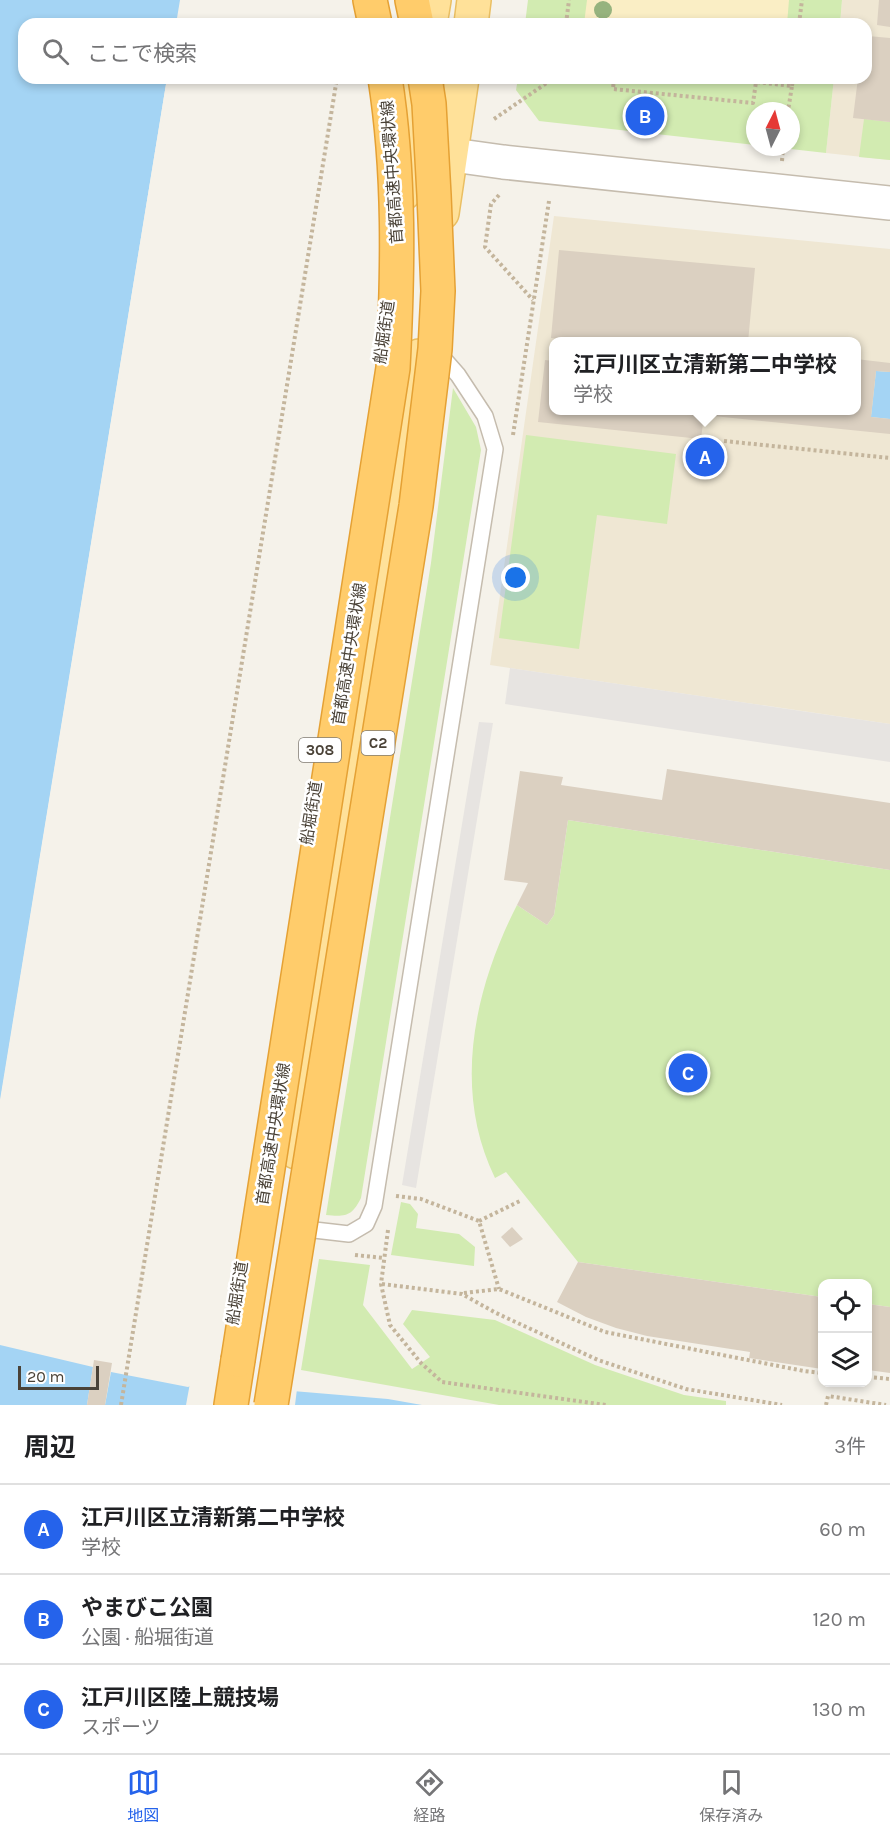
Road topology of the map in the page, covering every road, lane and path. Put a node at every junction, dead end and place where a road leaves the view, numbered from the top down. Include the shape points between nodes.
1 (370, 0) edge
2 (412, 0) edge
3 (434, 0) edge
4 (474, 0) edge
5 (569, 0) edge
6 (802, 0) edge
7 (374, 18) edge
8 (416, 18) edge
9 (431, 18) edge
10 (472, 18) edge
11 (567, 18) edge
12 (800, 18) edge
13 (336, 84) edge
14 (385, 84) edge
15 (422, 84) edge
16 (424, 84) edge
17 (461, 84) edge
18 (545, 84) edge
19 (613, 84) edge
20 (755, 84) edge
21 (780, 84) edge
22 (792, 86) joint
23 (789, 102) edge
24 (494, 119) dead end
25 (410, 149) junction
26 (451, 155) junction
27 (782, 156) edge
28 (782, 162) dead end
29 (499, 195) dead end
30 (890, 203) edge
31 (533, 301) dead end
32 (423, 335) junction
33 (724, 441) dead end
34 (890, 458) edge
35 (394, 1196) dead end
36 (522, 1200) dead end
37 (479, 1221) junction
38 (286, 1226) junction
39 (384, 1258) dead end
40 (381, 1284) junction
41 (499, 1289) junction
42 (462, 1294) junction
43 (818, 1373) edge
44 (872, 1377) edge
45 (890, 1379) edge
46 (121, 1405) edge
47 (221, 1405) edge
48 (231, 1405) edge
49 (264, 1405) edge
50 (271, 1405) edge
51 (606, 1405) edge
52 (782, 1405) edge
53 (826, 1405) edge
54 (886, 1405) edge

1 - 7 highway
2 - 8 highway
3 - 9 main road
4 - 10 main road
5 - 11 path
6 - 12 path
13 - 46 path
14 - 48 highway, 首都高速中央環状線 / C2, bridge via 397,192 393,368
15 - 25 main road, 船堀街道 / 308
16 - 50 highway, C2, bridge via 433,172 438,291 432,372 416,506
17 - 26 main road, 308
18 - 24 path
19 - 20 path via 613,89 753,103
21 - 22 path
22 - 23 path
25 - 26 street
25 - 47 main road, 船堀街道 / 308
26 - 30 street
26 - 32 main road, 308
27 - 28 path
29 - 31 path via 491,204 485,247
32 - 38 main road, 308 via 313,1029
32 - 38 lane via 458,375 485,416 495,449 374,1206 366,1224 350,1233
33 - 34 path
35 - 37 path via 421,1199
36 - 37 path
37 - 41 path
38 - 49 main road, 308
39 - 40 path
40 - 42 path
40 - 51 path via 390,1326 442,1382
41 - 42 path
41 - 43 path via 605,1332
42 - 52 path via 598,1360 686,1389
44 - 45 path
53 - 54 path via 828,1396

